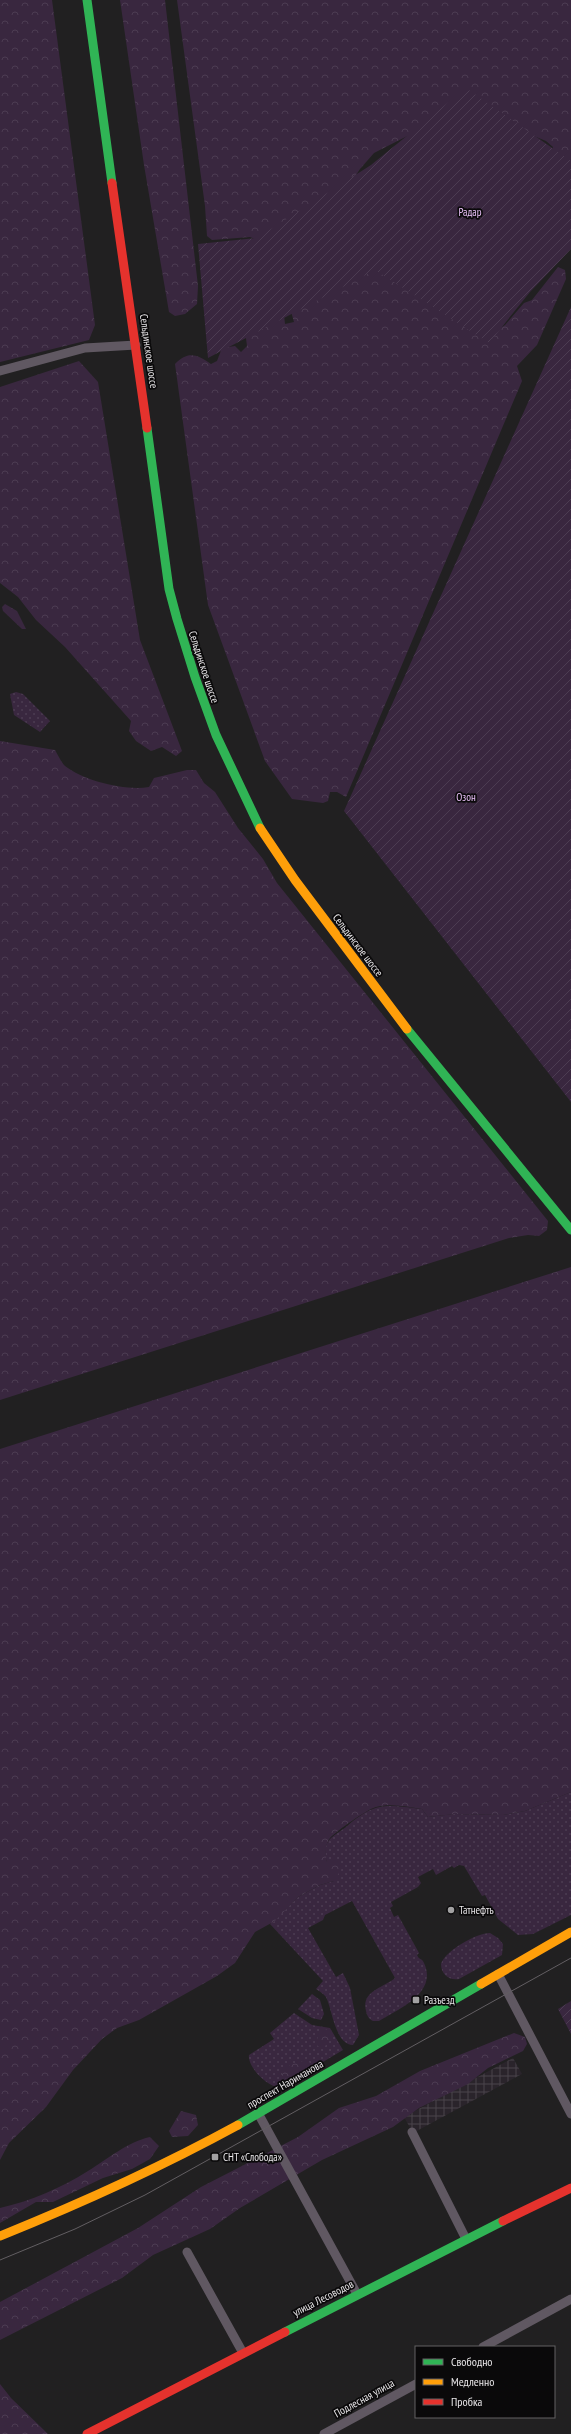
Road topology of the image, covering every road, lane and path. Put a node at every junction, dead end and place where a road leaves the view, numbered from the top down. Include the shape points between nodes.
1 (87, 0) edge
2 (136, 345) junction
3 (0, 371) edge
4 (571, 1230) edge
5 (571, 1932) edge
6 (498, 1974) junction
7 (258, 2113) junction
8 (571, 2114) edge
9 (412, 2132) dead end
10 (571, 2188) edge
11 (0, 2236) edge
12 (466, 2238) junction
13 (187, 2252) dead end
14 (357, 2294) junction
15 (571, 2299) edge
16 (485, 2346) edge
17 (243, 2353) junction
18 (415, 2385) edge
19 (88, 2434) edge
20 (324, 2434) edge

1 - 2 main road, Сельдинское шоссе
2 - 3 street via 85,348
2 - 4 main road, Сельдинское шоссе via 169,589 186,654 206,712 231,770 256,820 300,888 364,974
5 - 6 main road, проспект Нариманова
6 - 7 main road, проспект Нариманова
6 - 8 street
7 - 11 main road, проспект Нариманова via 124,2183
7 - 14 street
9 - 12 street
10 - 12 main road, улица Лесоводов
12 - 14 main road, улица Лесоводов
13 - 17 street
14 - 17 main road, улица Лесоводов
15 - 16 street
17 - 19 main road, улица Лесоводов
18 - 20 street, Подлесная улица

